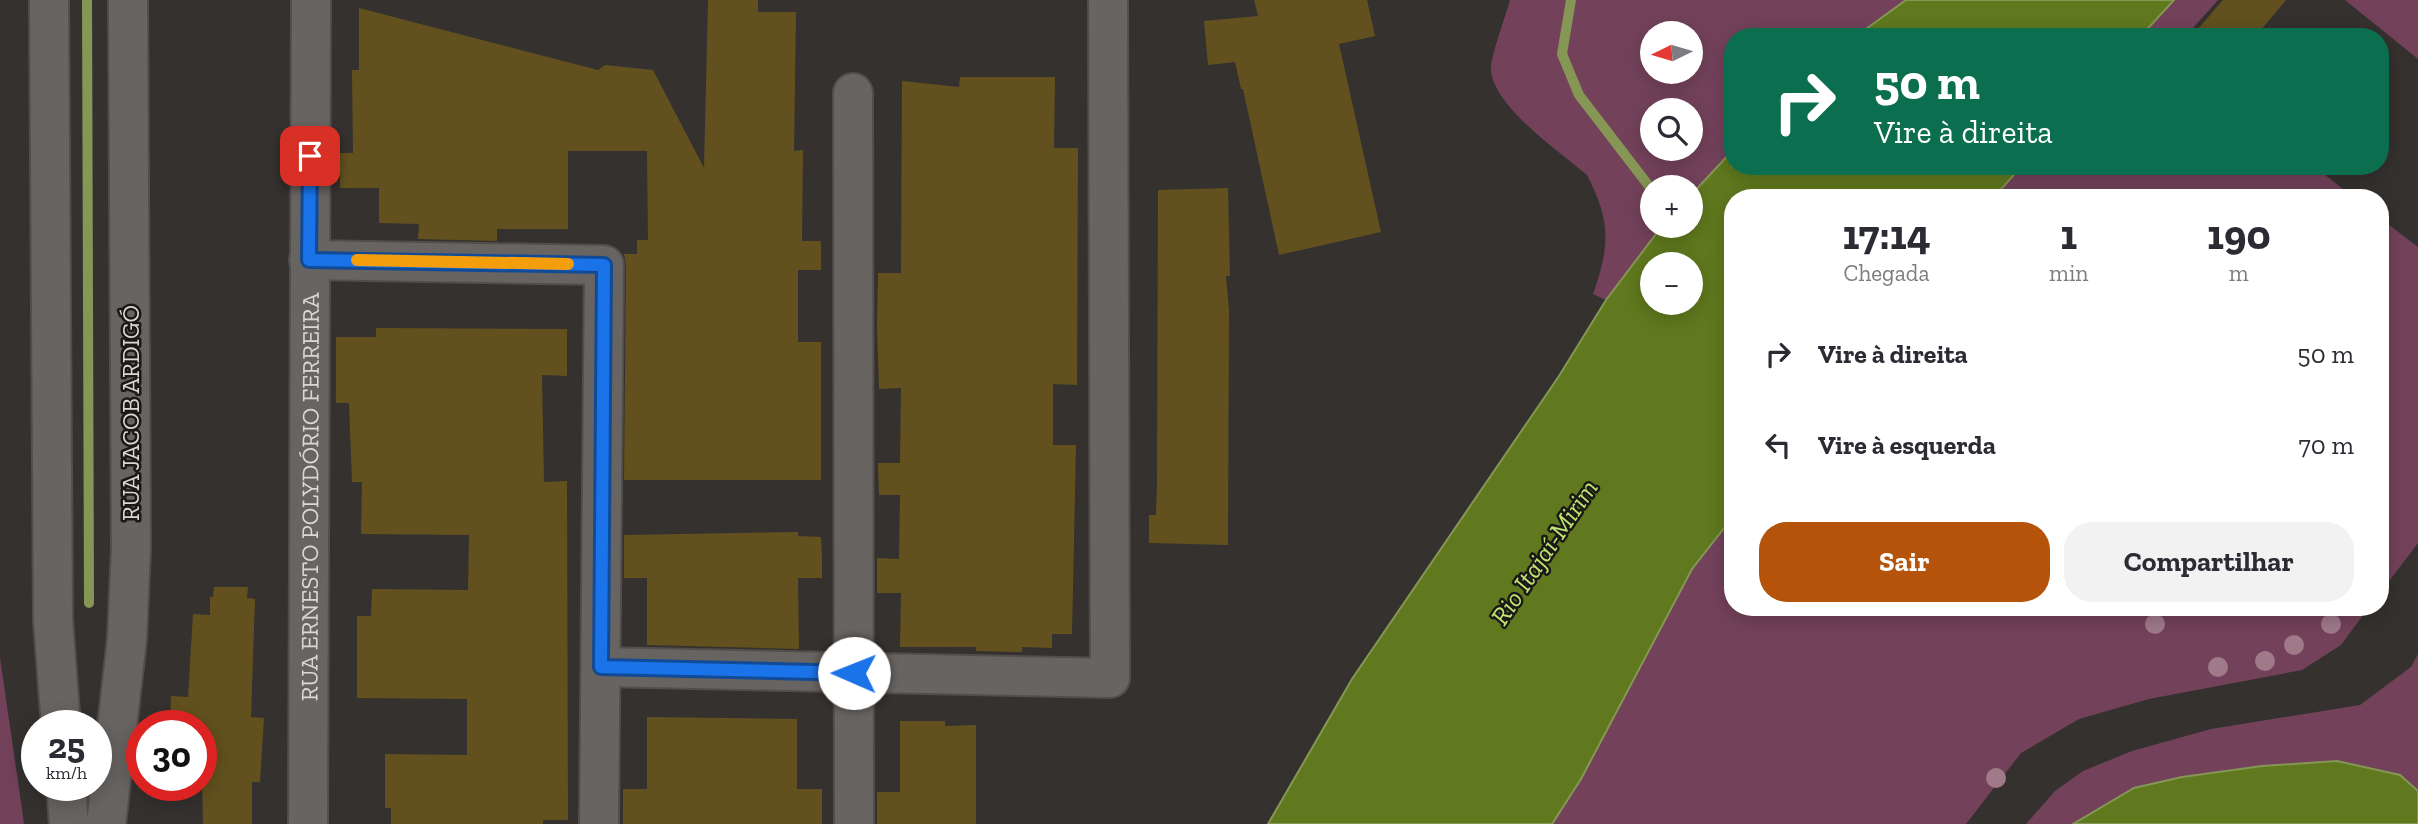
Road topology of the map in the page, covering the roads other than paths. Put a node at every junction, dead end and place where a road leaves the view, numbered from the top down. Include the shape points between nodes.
1 (49, 0) edge
2 (128, 0) edge
3 (311, 0) edge
4 (1108, 0) edge
5 (853, 93) dead end
6 (309, 260) junction
7 (601, 667) junction
8 (854, 673) junction
9 (60, 710) edge
10 (67, 801) edge
11 (69, 824) edge
12 (106, 824) edge
13 (308, 824) edge
14 (599, 824) edge
15 (854, 824) edge

1 - 9 street via 52,620
2 - 12 street, RUA JACOB ARDIGÓ via 131,548 127,639
3 - 6 street, RUA ERNESTO POLYDÓRIO FERREIRA
4 - 8 street via 1110,678
5 - 8 street
6 - 7 street via 604,265
6 - 13 street, RUA ERNESTO POLYDÓRIO FERREIRA
7 - 8 street
7 - 14 street
8 - 15 street
10 - 11 street

